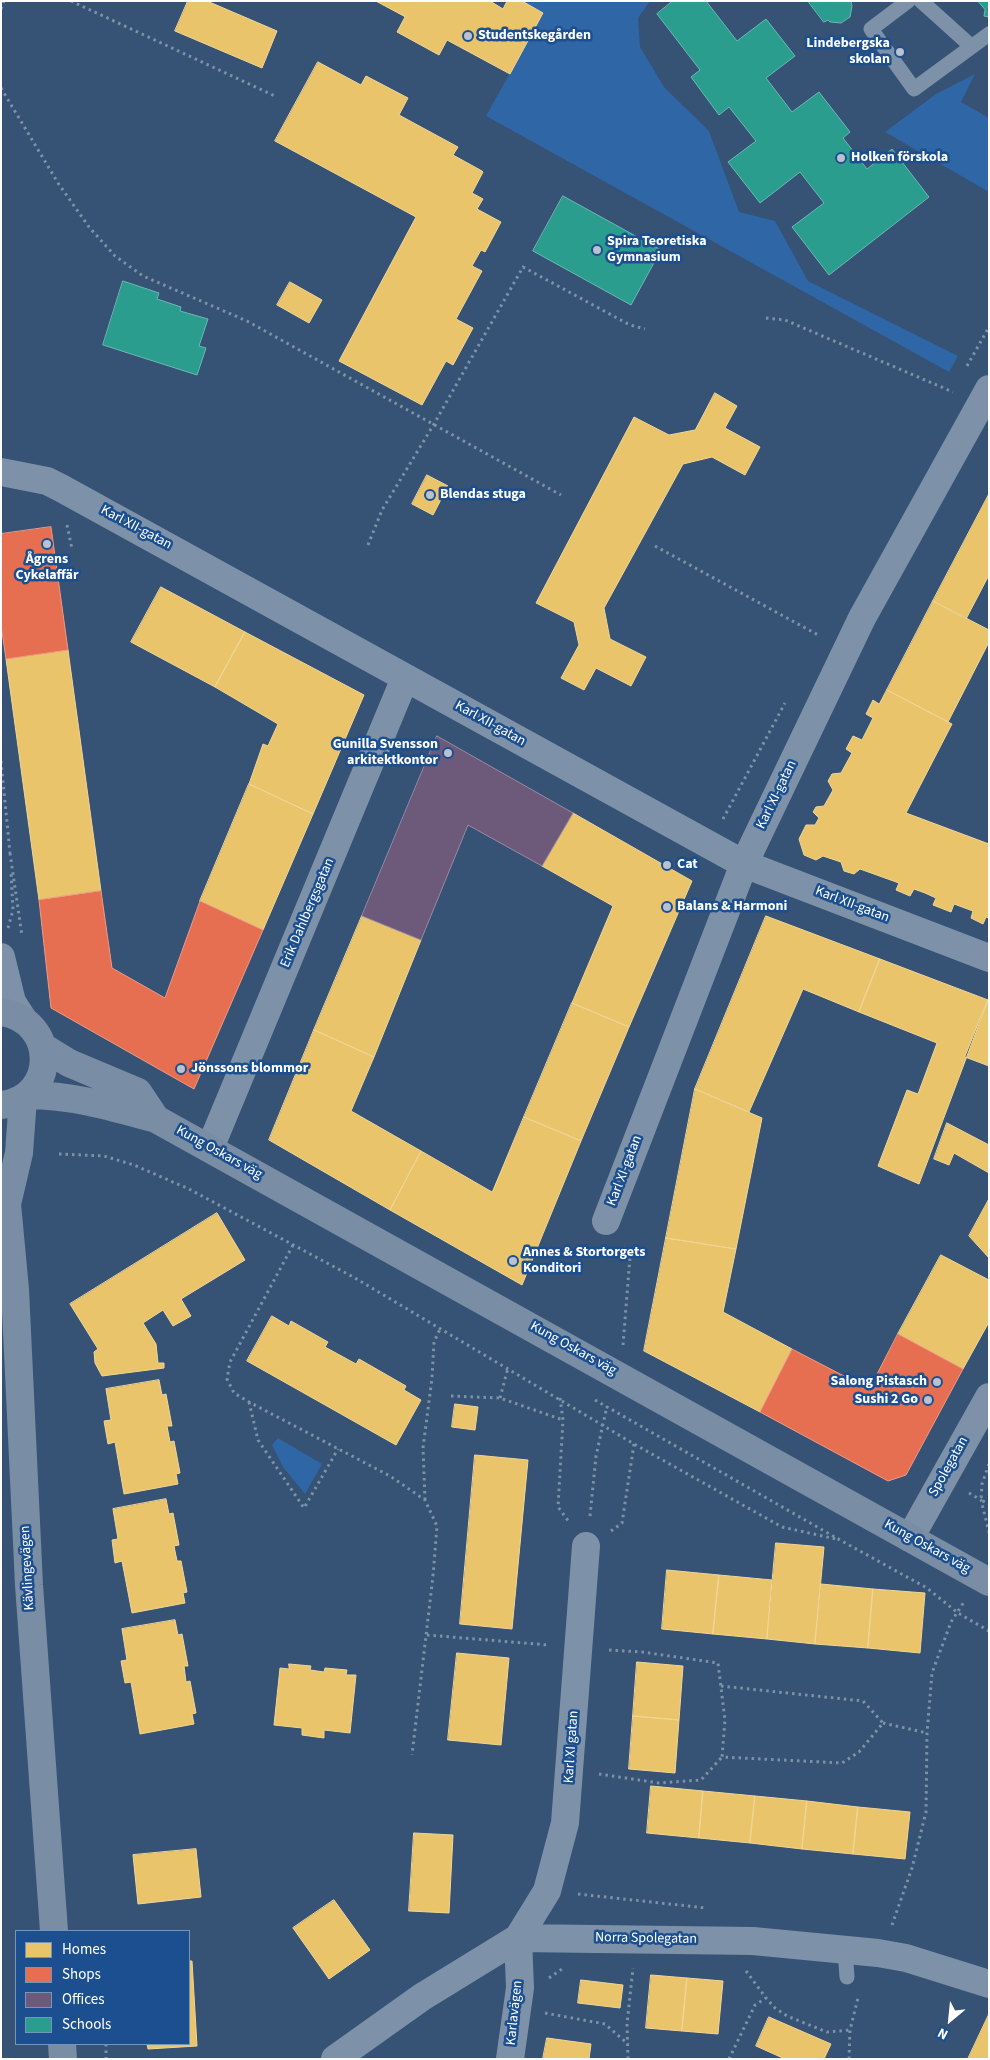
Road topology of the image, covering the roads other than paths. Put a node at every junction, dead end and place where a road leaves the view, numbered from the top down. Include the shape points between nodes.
1 (908, 1) edge
2 (921, 1) edge
3 (989, 34) edge
4 (971, 46) junction
5 (989, 389) edge
6 (980, 426) edge
7 (1, 472) edge
8 (405, 678) junction
9 (744, 864) junction
10 (4, 946) edge
11 (989, 958) edge
12 (12, 1015) edge
13 (43, 1047) junction
14 (17, 1099) edge
15 (156, 1118) junction
16 (210, 1148) junction
17 (4, 1195) edge
18 (606, 1220) road end
19 (989, 1397) edge
20 (910, 1538) junction
21 (586, 1546) road end
22 (989, 1582) edge
23 (54, 1930) edge
24 (518, 1938) junction
25 (989, 1984) edge
26 (62, 2045) edge
27 (63, 2059) edge
28 (336, 2059) edge
29 (510, 2059) edge

1 - 4 lane via 871,29 914,89
2 - 4 lane
3 - 4 lane
5 - 6 street, Karl XI-gatan
6 - 9 street, Karl XI-gatan via 862,618
7 - 8 street, Karl XII-gatan via 46,481 61,488
8 - 9 street, Karl XII-gatan
8 - 16 street, Erik Dahlbergsgatan
9 - 11 street, Karl XII-gatan
9 - 18 street, Karl XI-gatan
10 - 12 street
12 - 13 main road, Kung Oskars väg via 36,1032
13 - 14 main road via 42,1073 37,1084
13 - 15 main road, Kung Oskars väg via 69,1063 138,1092
14 - 15 main road, Kung Oskars väg via 54,1095
14 - 17 main road, Kävlingevägen via 19,1153
15 - 16 main road, Kung Oskars väg
16 - 20 main road, Kung Oskars väg
17 - 23 main road, Kävlingevägen via 15,1289 29,1595
19 - 20 street, Spolegatan
20 - 22 main road, Kung Oskars väg
21 - 24 street, Karl XI gatan via 565,1823 547,1891
24 - 25 street, Norra Spolegatan via 753,1941 846,1963 878,1953 906,1958
24 - 28 street via 422,1997
24 - 29 street, Karlavägen via 519,1998
26 - 27 main road

